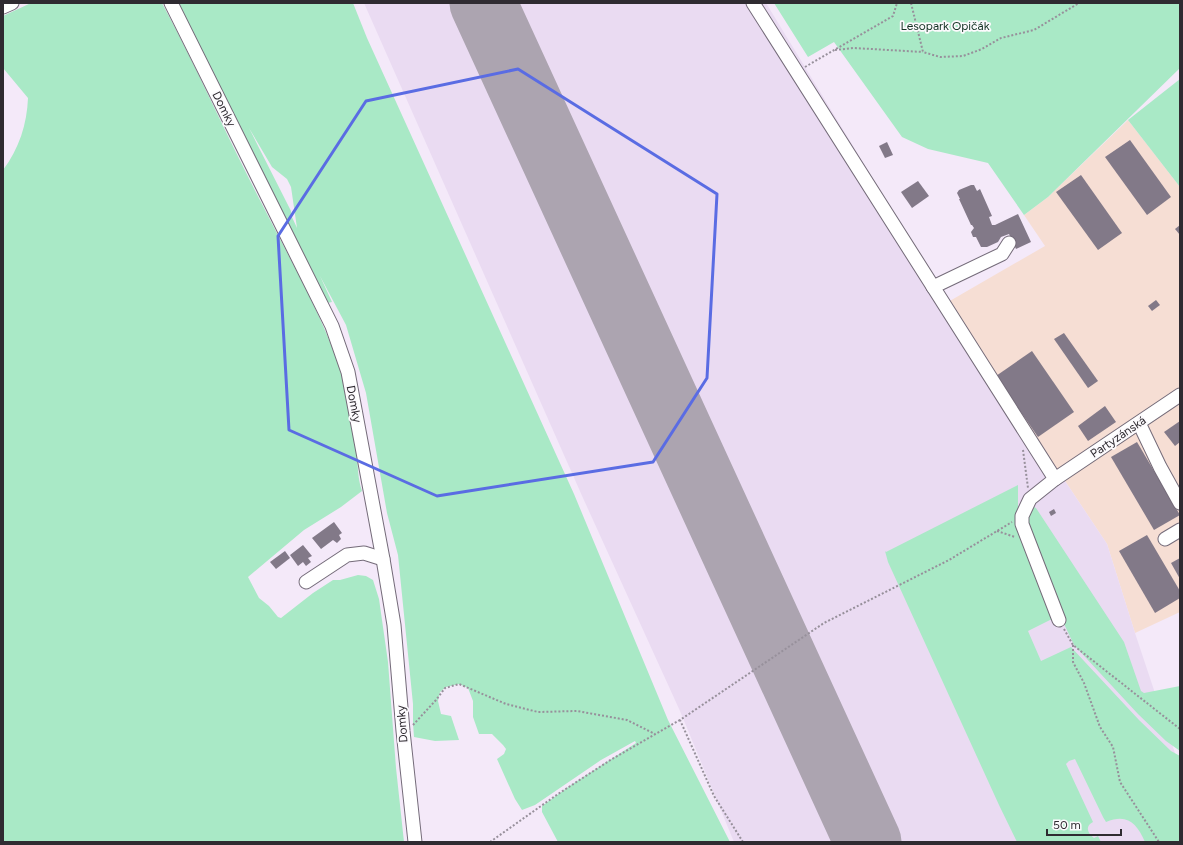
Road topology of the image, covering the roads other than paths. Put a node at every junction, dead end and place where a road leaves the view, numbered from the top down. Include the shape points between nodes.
1 (12, 3) edge
2 (171, 3) edge
3 (753, 3) edge
4 (3, 7) edge
5 (1009, 243) dead end
6 (933, 287) junction
7 (1180, 395) edge
8 (1139, 424) junction
9 (1055, 479) junction
10 (1180, 503) edge
11 (1180, 530) edge
12 (1165, 538) dead end
13 (383, 559) junction
14 (306, 582) dead end
15 (1059, 620) road end
16 (415, 842) edge

1 - 4 street
2 - 13 street, Domky via 332,326 348,372
3 - 6 street
5 - 6 street via 1002,254
6 - 9 street
7 - 8 street, Partyzánská
8 - 9 street, Partyzánská
8 - 10 street
9 - 15 street, Partyzánská via 1030,499 1022,516 1022,524
11 - 12 street
13 - 14 street via 364,553 347,555
13 - 16 street, Domky via 394,625

